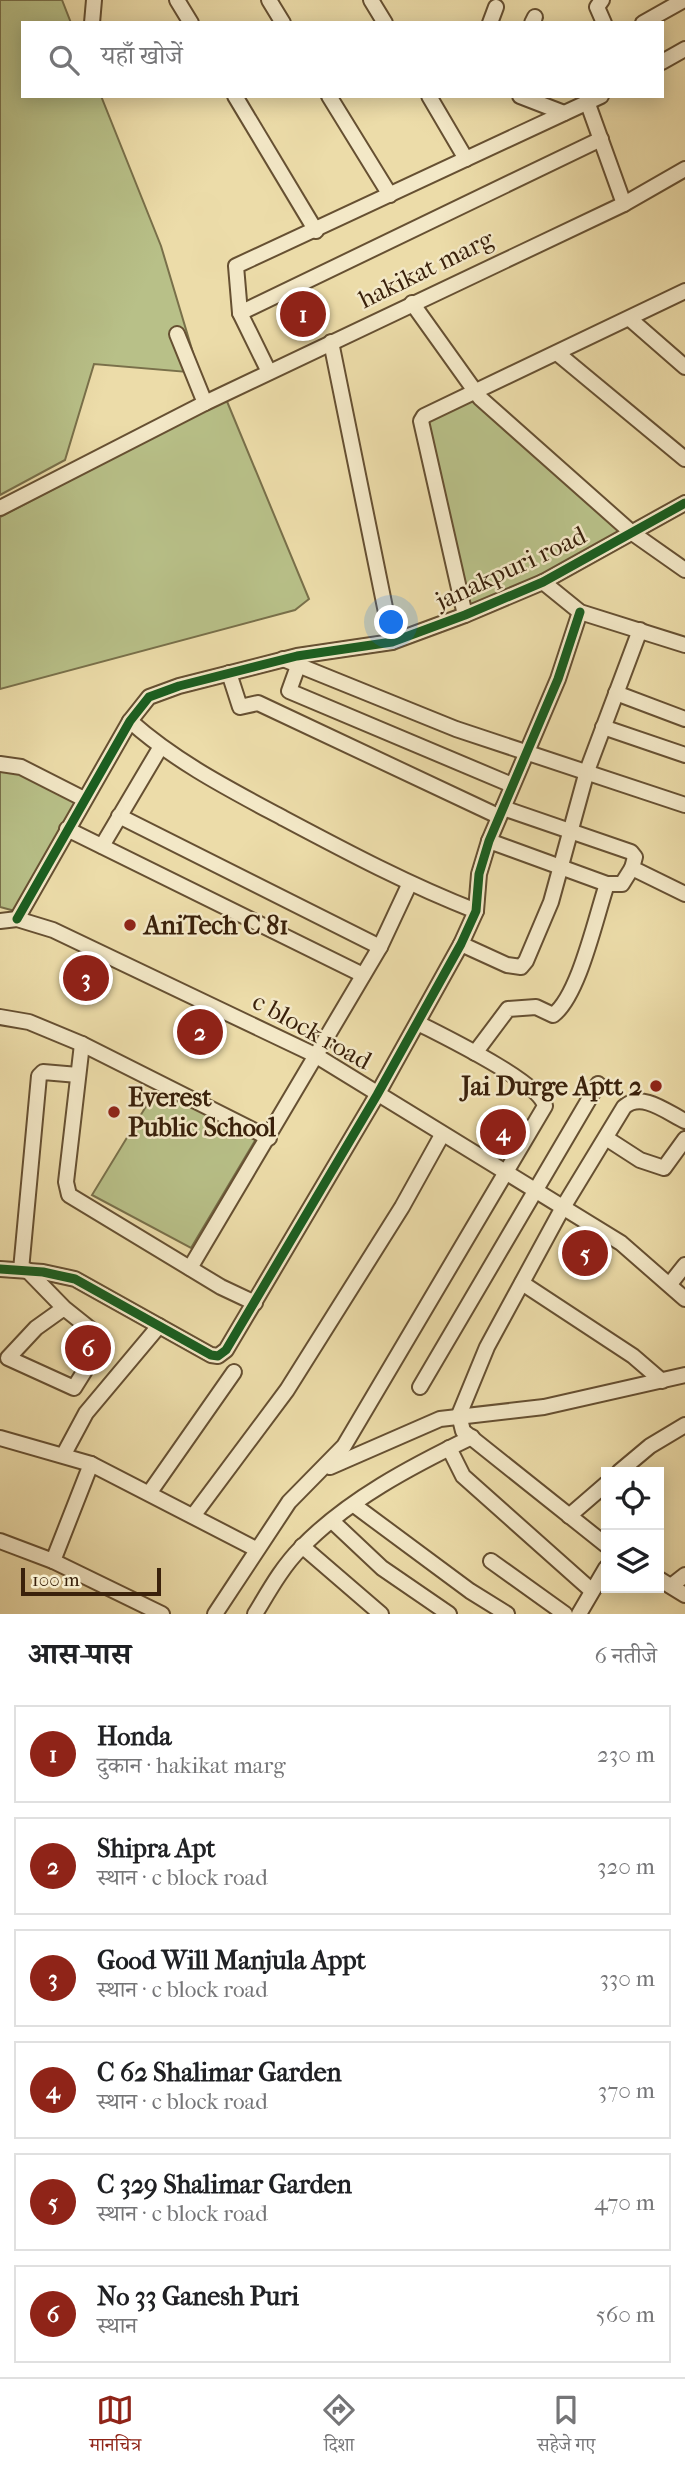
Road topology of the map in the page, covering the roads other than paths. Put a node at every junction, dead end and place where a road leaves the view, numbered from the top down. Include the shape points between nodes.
1 (94, 0) edge
2 (177, 0) edge
3 (269, 0) edge
4 (371, 0) edge
5 (601, 0) edge
6 (682, 5) edge
7 (496, 7) dead end
8 (92, 21) edge
9 (190, 21) edge
10 (282, 21) edge
11 (380, 21) edge
12 (491, 21) edge
13 (603, 21) edge
14 (647, 21) edge
15 (685, 49) edge
16 (664, 61) edge
17 (236, 98) edge
18 (330, 98) edge
19 (430, 98) edge
20 (595, 100) edge
21 (543, 101) edge
22 (564, 113) junction
23 (601, 139) junction
24 (466, 159) junction
25 (685, 169) edge
26 (390, 195) junction
27 (624, 204) junction
28 (316, 231) junction
29 (685, 291) edge
30 (412, 303) junction
31 (240, 313) junction
32 (630, 318) junction
33 (177, 334) dead end
34 (331, 342) junction
35 (557, 353) junction
36 (685, 367) edge
37 (269, 372) junction
38 (476, 393) junction
39 (205, 403) junction
40 (685, 459) edge
41 (685, 503) edge
42 (0, 508) edge
43 (631, 533) junction
44 (685, 570) edge
45 (543, 582) junction
46 (580, 612) junction
47 (465, 615) junction
48 (640, 630) junction
49 (392, 642) junction
50 (685, 645) edge
51 (283, 659) junction
52 (298, 666) junction
53 (229, 673) junction
54 (616, 693) junction
55 (685, 719) edge
56 (130, 721) junction
57 (603, 726) junction
58 (160, 748) junction
59 (524, 753) junction
60 (685, 755) edge
61 (0, 764) edge
62 (587, 771) junction
63 (512, 785) junction
64 (84, 799) junction
65 (685, 805) edge
66 (501, 812) junction
67 (119, 816) junction
68 (67, 830) junction
69 (570, 833) junction
70 (489, 841) junction
71 (102, 846) junction
72 (561, 867) junction
73 (632, 868) junction
74 (607, 884) junction
75 (409, 885) junction
76 (685, 894) edge
77 (476, 911) junction
78 (17, 919) junction
79 (0, 921) edge
80 (461, 944) junction
81 (380, 947) junction
82 (363, 975) junction
83 (0, 1017) edge
84 (418, 1023) junction
85 (82, 1044) junction
86 (475, 1053) junction
87 (315, 1055) junction
88 (78, 1075) junction
89 (598, 1084) dead end
90 (377, 1095) junction
91 (685, 1121) edge
92 (442, 1135) junction
93 (269, 1138) junction
94 (606, 1138) junction
95 (685, 1139) edge
96 (504, 1174) junction
97 (533, 1191) junction
98 (562, 1209) junction
99 (685, 1265) edge
100 (190, 1268) junction
101 (0, 1269) edge
102 (24, 1270) junction
103 (522, 1283) junction
104 (670, 1284) junction
105 (685, 1299) edge
106 (255, 1303) junction
107 (64, 1308) junction
108 (159, 1326) junction
109 (234, 1372) dead end
110 (685, 1375) edge
111 (662, 1381) junction
112 (420, 1387) dead end
113 (459, 1415) junction
114 (685, 1425) edge
115 (468, 1434) junction
116 (0, 1438) edge
117 (449, 1448) junction
118 (64, 1454) junction
119 (91, 1464) junction
120 (625, 1467) edge
121 (318, 1472) junction
122 (601, 1488) edge
123 (150, 1492) junction
124 (354, 1504) junction
125 (193, 1516) junction
126 (569, 1516) junction
127 (332, 1521) junction
128 (0, 1541) edge
129 (601, 1541) edge
130 (302, 1546) junction
131 (256, 1549) junction
132 (53, 1561) junction
133 (491, 1561) dead end
134 (601, 1575) edge
135 (685, 1575) edge
136 (665, 1583) edge
137 (591, 1590) junction
138 (685, 1595) edge
139 (145, 1610) edge
140 (162, 1614) edge
141 (215, 1614) edge
142 (256, 1614) edge
143 (381, 1614) edge
144 (449, 1614) edge
145 (507, 1614) edge
146 (565, 1614) edge
147 (579, 1614) edge

1 - 8 street
2 - 9 street
3 - 10 street
4 - 11 street
5 - 13 street via 597,7
6 - 14 street
7 - 12 street
15 - 16 street
17 - 28 street
18 - 26 street
19 - 24 street
20 - 22 street
20 - 23 street
21 - 22 street
22 - 24 street
23 - 27 street
23 - 31 street
24 - 26 street
25 - 27 street, hakikat marg
26 - 28 street
27 - 30 street, hakikat marg
28 - 31 street via 236,266
29 - 32 street
30 - 34 street, hakikat marg
30 - 38 street
31 - 37 street
32 - 35 street
32 - 36 street
33 - 39 street
34 - 37 street, hakikat marg
34 - 49 street
35 - 38 street
35 - 40 street
37 - 39 street, hakikat marg
38 - 43 street
38 - 47 street via 429,412 421,421
39 - 42 street, hakikat marg
41 - 43 street, janakpuri road
43 - 44 street
43 - 45 street, janakpuri road
45 - 46 street
45 - 47 street, janakpuri road
46 - 48 street
46 - 59 street via 558,679
47 - 49 street, janakpuri road
48 - 50 street
48 - 54 street
49 - 51 street, janakpuri road
51 - 52 street
51 - 53 street, janakpuri road
52 - 59 street
52 - 63 street via 289,691
53 - 56 street, janakpuri road via 149,697
53 - 66 street via 240,707 258,703
54 - 55 street
54 - 57 street
56 - 58 street
56 - 64 street, janakpuri road
57 - 60 street
57 - 62 street
58 - 67 street
58 - 75 street
59 - 62 street
59 - 63 street
61 - 64 street via 21,767
62 - 65 street
62 - 69 street
63 - 66 street
64 - 68 street, janakpuri road
66 - 69 street
66 - 70 street
67 - 71 street
67 - 81 street
68 - 71 street
68 - 78 street, janakpuri road
69 - 72 street
69 - 73 street via 631,852 635,857
70 - 72 street
70 - 77 street via 479,874
71 - 82 street
72 - 74 street
72 - 80 street via 536,940 521,967
73 - 74 street via 622,884
73 - 76 street
74 - 86 street via 573,985 559,1010 553,1015 529,1006 508,1009
75 - 77 street
75 - 81 street
77 - 80 street
78 - 79 street, c block road
78 - 87 street, c block road via 85,944
80 - 84 street
81 - 82 street
82 - 87 street
83 - 85 street via 29,1022
84 - 86 street
84 - 90 street
85 - 88 street
85 - 93 street
86 - 96 street via 543,1098 542,1113
87 - 90 street, c block road
87 - 93 street
88 - 100 street via 66,1182 69,1195
88 - 102 street via 43,1072 38,1076
89 - 97 street
90 - 92 street, c block road
90 - 106 street
91 - 94 street via 645,1101 634,1101 624,1107
92 - 96 street, c block road
92 - 125 street via 294,1380
93 - 100 street
94 - 95 street via 640,1160 664,1168
94 - 98 street
96 - 97 street, c block road
96 - 121 street via 344,1446
97 - 98 street, c block road
97 - 112 street
98 - 103 street
98 - 104 street, c block road via 621,1243
99 - 104 street
100 - 106 street
101 - 102 street
102 - 107 street
102 - 108 street via 75,1279
103 - 111 street via 604,1335
103 - 113 street via 487,1347
104 - 105 street, c block road
106 - 108 street via 218,1356
107 - 107 street via 36,1328 8,1358 74,1388 104,1340
108 - 118 street via 86,1413
109 - 123 street
110 - 111 street
111 - 113 street via 544,1407
113 - 115 street
113 - 121 street via 387,1440
114 - 120 street
115 - 117 street
115 - 126 street
116 - 118 street
117 - 124 street
117 - 137 street via 463,1476
118 - 119 street
119 - 123 street
119 - 132 street
121 - 131 street via 289,1502
122 - 126 street
123 - 125 street
124 - 127 street
124 - 145 street
125 - 131 street
126 - 129 street
127 - 130 street
127 - 144 street via 382,1568
128 - 132 street
130 - 142 street
130 - 143 street
131 - 141 street
132 - 139 street
133 - 146 street
134 - 137 street
135 - 136 street
136 - 138 street
137 - 147 street
139 - 140 street

